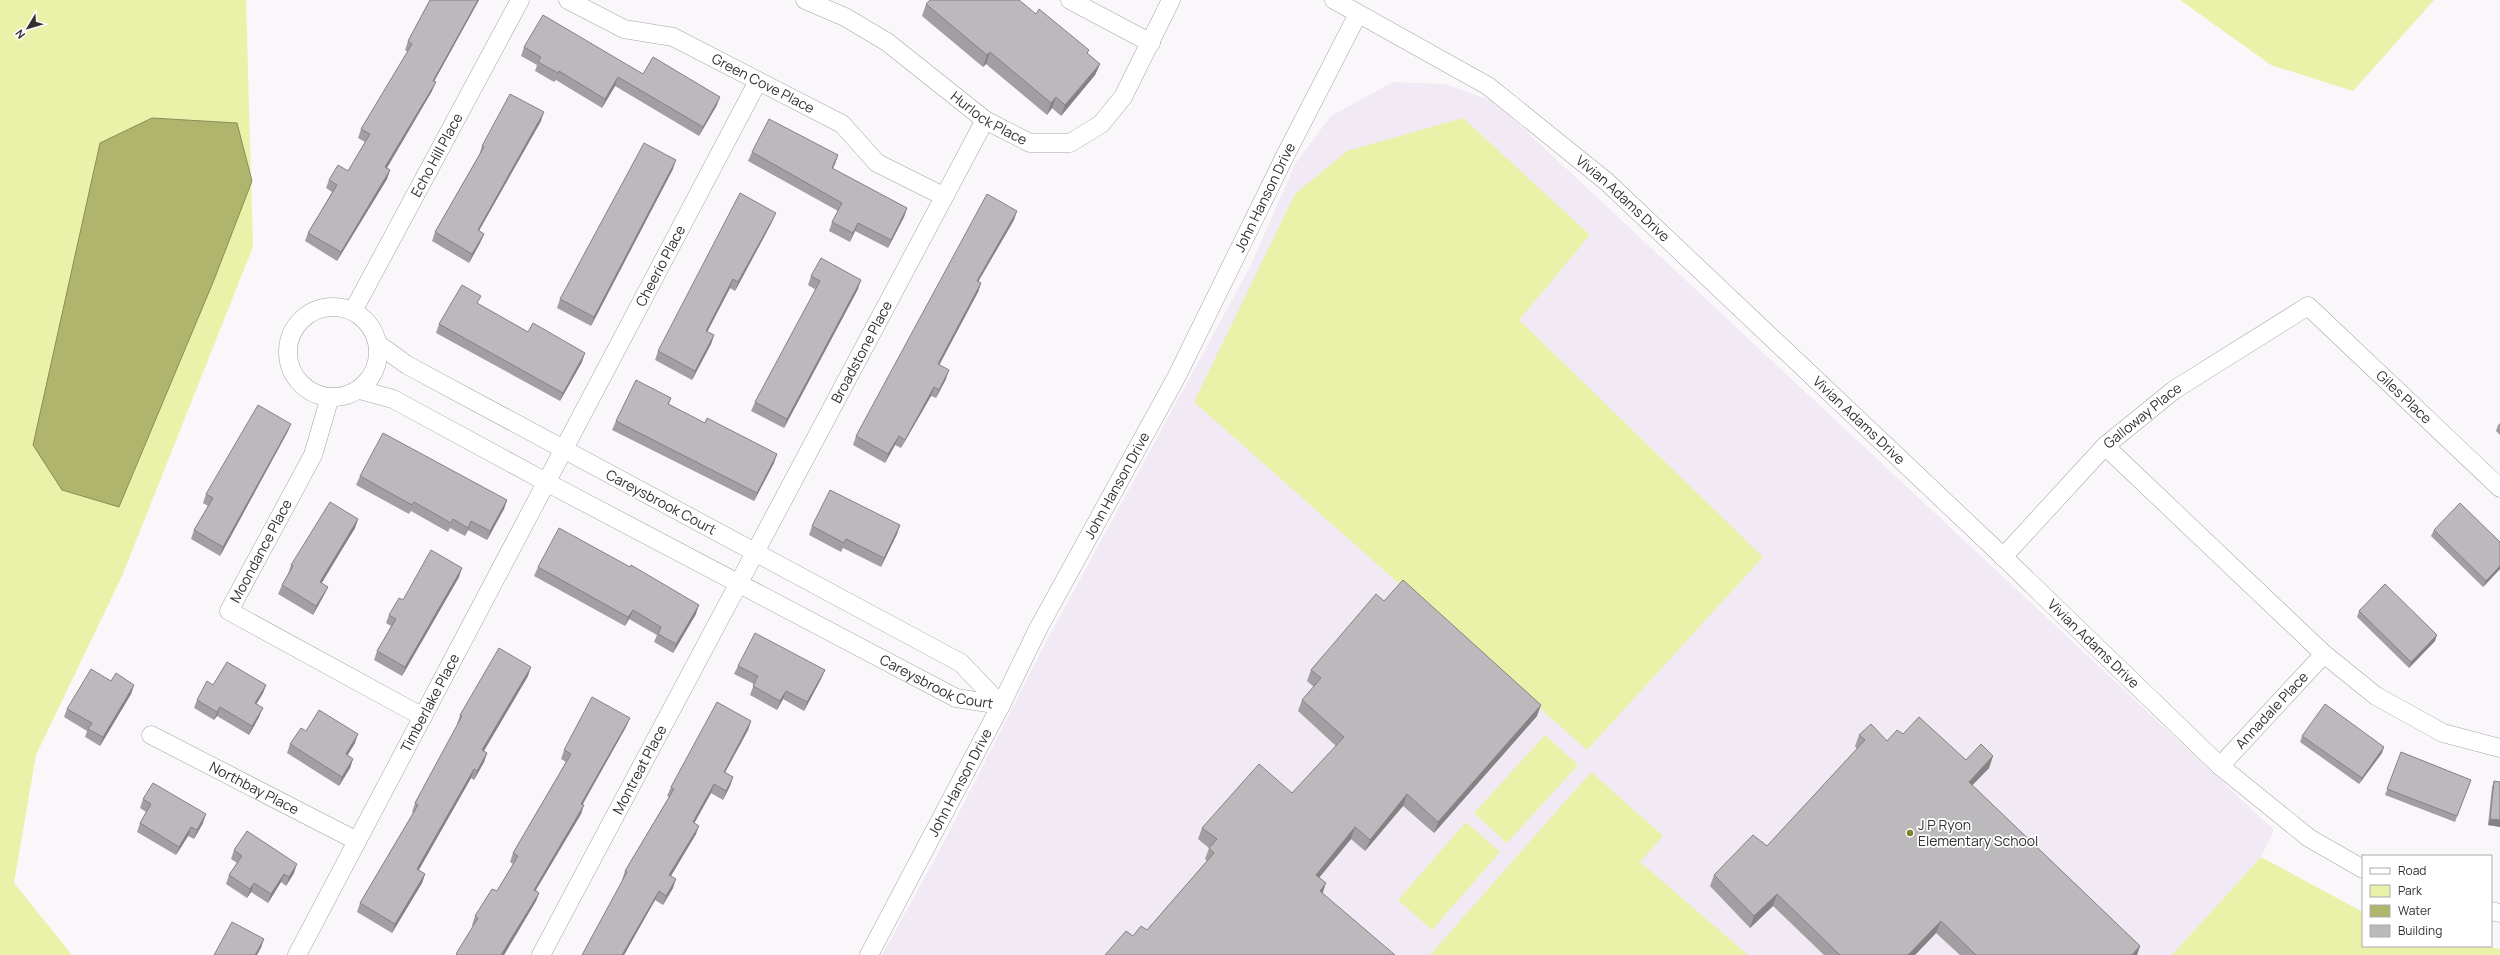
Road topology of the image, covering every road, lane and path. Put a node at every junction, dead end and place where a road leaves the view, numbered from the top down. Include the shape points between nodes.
1 (520, 0) edge
2 (568, 0) edge
3 (805, 0) edge
4 (1070, 0) edge
5 (1171, 0) edge
6 (1334, 0) edge
7 (1358, 14) junction
8 (1151, 43) junction
9 (758, 81) junction
10 (985, 120) junction
11 (943, 196) junction
12 (2308, 306) joint
13 (353, 310) junction
14 (378, 344) junction
15 (360, 390) junction
16 (330, 397) junction
17 (2105, 446) junction
18 (563, 450) junction
19 (546, 482) junction
20 (2500, 488) edge
21 (754, 552) junction
22 (2004, 557) junction
23 (738, 583) junction
24 (2324, 654) junction
25 (1001, 705) junction
26 (423, 717) junction
27 (151, 735) dead end
28 (2500, 748) edge
29 (2220, 766) junction
30 (357, 841) junction
31 (2362, 868) edge
32 (298, 955) edge
33 (541, 955) edge
34 (869, 955) edge

1 - 13 street, Echo Hill Place
2 - 9 street, Green Cove Place via 624,29 673,36
3 - 10 street, Hurlock Place via 845,16 887,42
4 - 8 street
5 - 8 street, Hurlock Place
6 - 7 street, Vivian Adams Drive
7 - 22 street, Vivian Adams Drive via 1488,86 1607,182
7 - 25 street, John Hanson Drive via 1177,376 1038,629
8 - 10 street, Hurlock Place via 1123,97 1101,124 1070,143 1030,143
9 - 11 street, Green Cove Place via 842,124 877,163
9 - 18 street, Cheerio Place
10 - 11 street, Broadstone Place
11 - 21 street, Broadstone Place
12 - 17 street, Galloway Place via 2174,390
12 - 20 street, Giles Place
13 - 14 street via 363,317 373,330
13 - 16 street via 328,306 313,311 299,322 291,335 288,350 290,365 302,385 315,394
14 - 15 street via 379,357 374,372
14 - 18 street, Careysbrook Court via 407,365
15 - 16 street via 345,396
15 - 19 street, Careysbrook Court via 393,399
16 - 26 street, Moondance Place via 313,455 229,611
17 - 22 street, Galloway Place
17 - 24 street
18 - 19 street, Timberlake Place
18 - 21 street, Careysbrook Court
19 - 23 street, Careysbrook Court
19 - 26 street, Timberlake Place
21 - 23 street, Broadstone Place
21 - 25 street, Careysbrook Court via 961,662
22 - 29 street, Vivian Adams Drive
23 - 25 street, Careysbrook Court via 956,698
23 - 33 street, Montreat Place
24 - 28 street via 2376,696 2443,733
24 - 29 street, Annadale Place
25 - 34 street, John Hanson Drive
26 - 30 street, Timberlake Place
27 - 30 street, Northbay Place
29 - 31 street, Vivian Adams Drive via 2309,838
30 - 32 street, Timberlake Place

